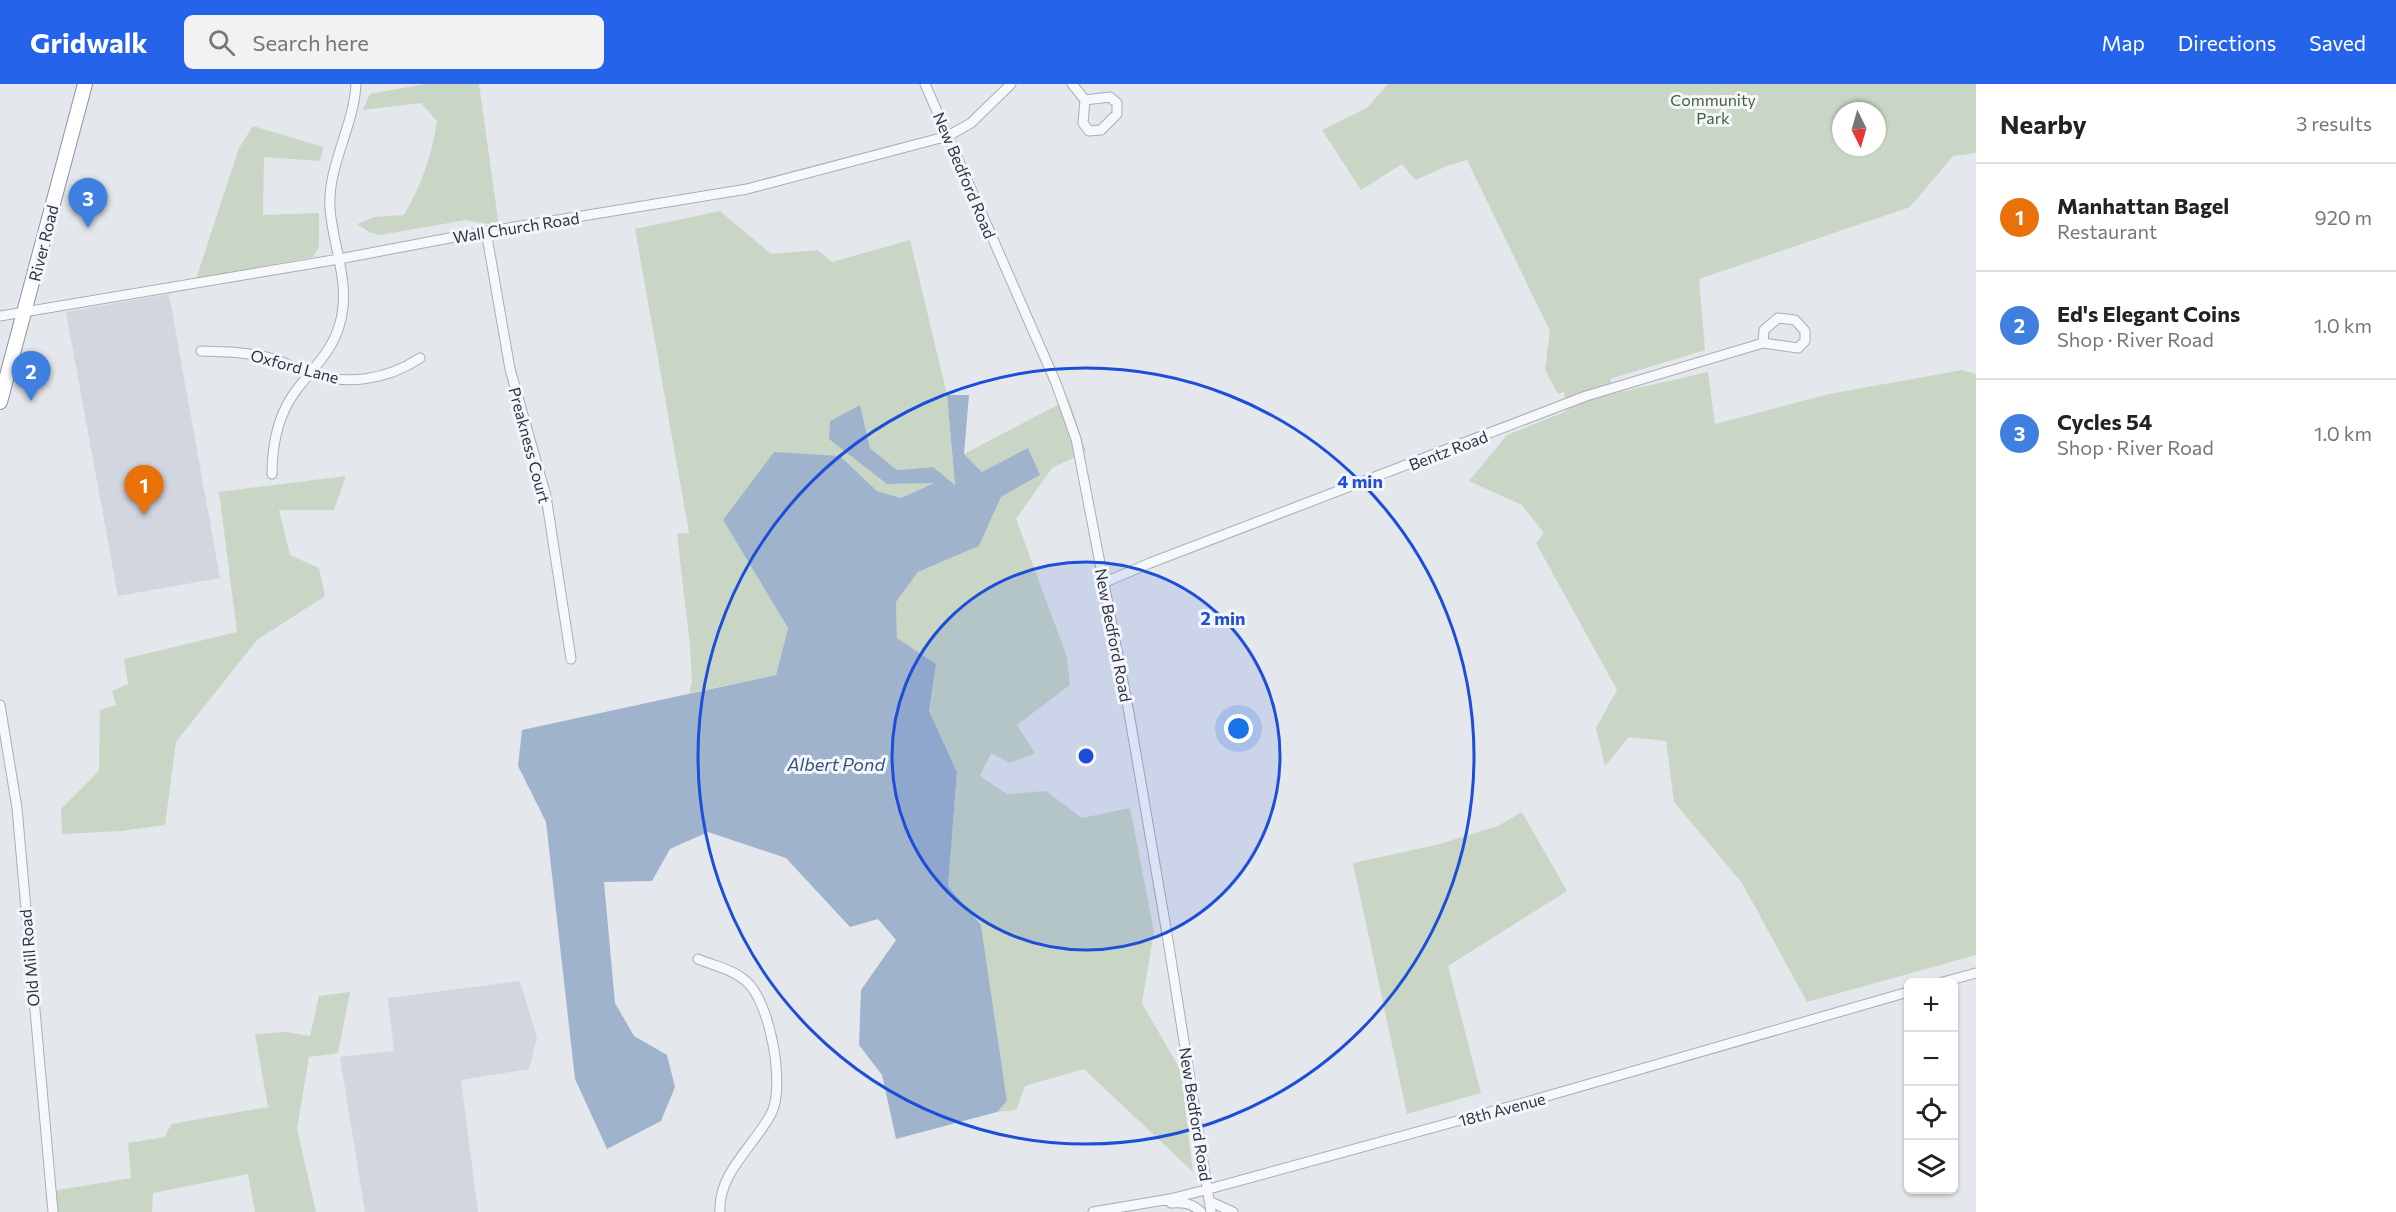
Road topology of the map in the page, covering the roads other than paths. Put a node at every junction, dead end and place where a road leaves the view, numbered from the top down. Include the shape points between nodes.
1 (85, 84) edge
2 (356, 84) edge
3 (925, 84) edge
4 (1011, 84) edge
5 (1072, 84) edge
6 (1086, 100) junction
7 (948, 136) junction
8 (486, 231) junction
9 (339, 258) junction
10 (25, 311) junction
11 (0, 316) edge
12 (1763, 343) junction
13 (201, 351) dead end
14 (420, 357) dead end
15 (310, 374) junction
16 (0, 402) edge
17 (272, 474) dead end
18 (1103, 584) junction
19 (571, 658) dead end
20 (0, 705) edge
21 (698, 959) dead end
22 (1976, 973) edge
23 (1958, 978) edge
24 (1904, 993) edge
25 (1209, 1189) junction
26 (1209, 1202) junction
27 (1135, 1205) junction
28 (53, 1212) edge
29 (720, 1212) edge
30 (1093, 1212) edge
31 (1201, 1212) edge
32 (1211, 1212) edge
33 (1233, 1212) edge

1 - 10 highway, River Road
2 - 9 street via 331,196
3 - 7 street, New Bedford Road
4 - 7 street, Wall Church Road via 971,123
5 - 6 street
6 - 6 street via 1083,123 1089,131 1101,130 1117,114 1117,103 1110,97
7 - 8 street, Wall Church Road via 747,189
7 - 18 street, New Bedford Road via 1068,411 1082,463
8 - 9 street, Wall Church Road
8 - 19 street, Preakness Court via 510,369 546,496
9 - 10 street, Wall Church Road
9 - 15 street via 341,319 331,347
10 - 11 street, Wall Church Road
10 - 16 highway, River Road
12 - 12 street, Bentz Road via 1798,348 1805,341 1804,331 1795,320 1778,318 1764,330
12 - 18 street, Bentz Road via 1586,396
13 - 15 street, Oxford Lane via 261,356
14 - 15 street, Oxford Lane via 398,370 358,380
15 - 17 street via 280,419 273,442
18 - 25 street, New Bedford Road via 1129,713
20 - 28 street, Old Mill Road via 17,808
21 - 29 street via 736,973 757,993 765,1009 777,1079 774,1107 724,1184
22 - 23 street
24 - 25 street, 18th Avenue
25 - 26 street, New Bedford Road
25 - 27 street, 18th Avenue
26 - 32 street, New Bedford Road
26 - 33 street
27 - 30 street, 18th Avenue
27 - 31 street via 1183,1202

